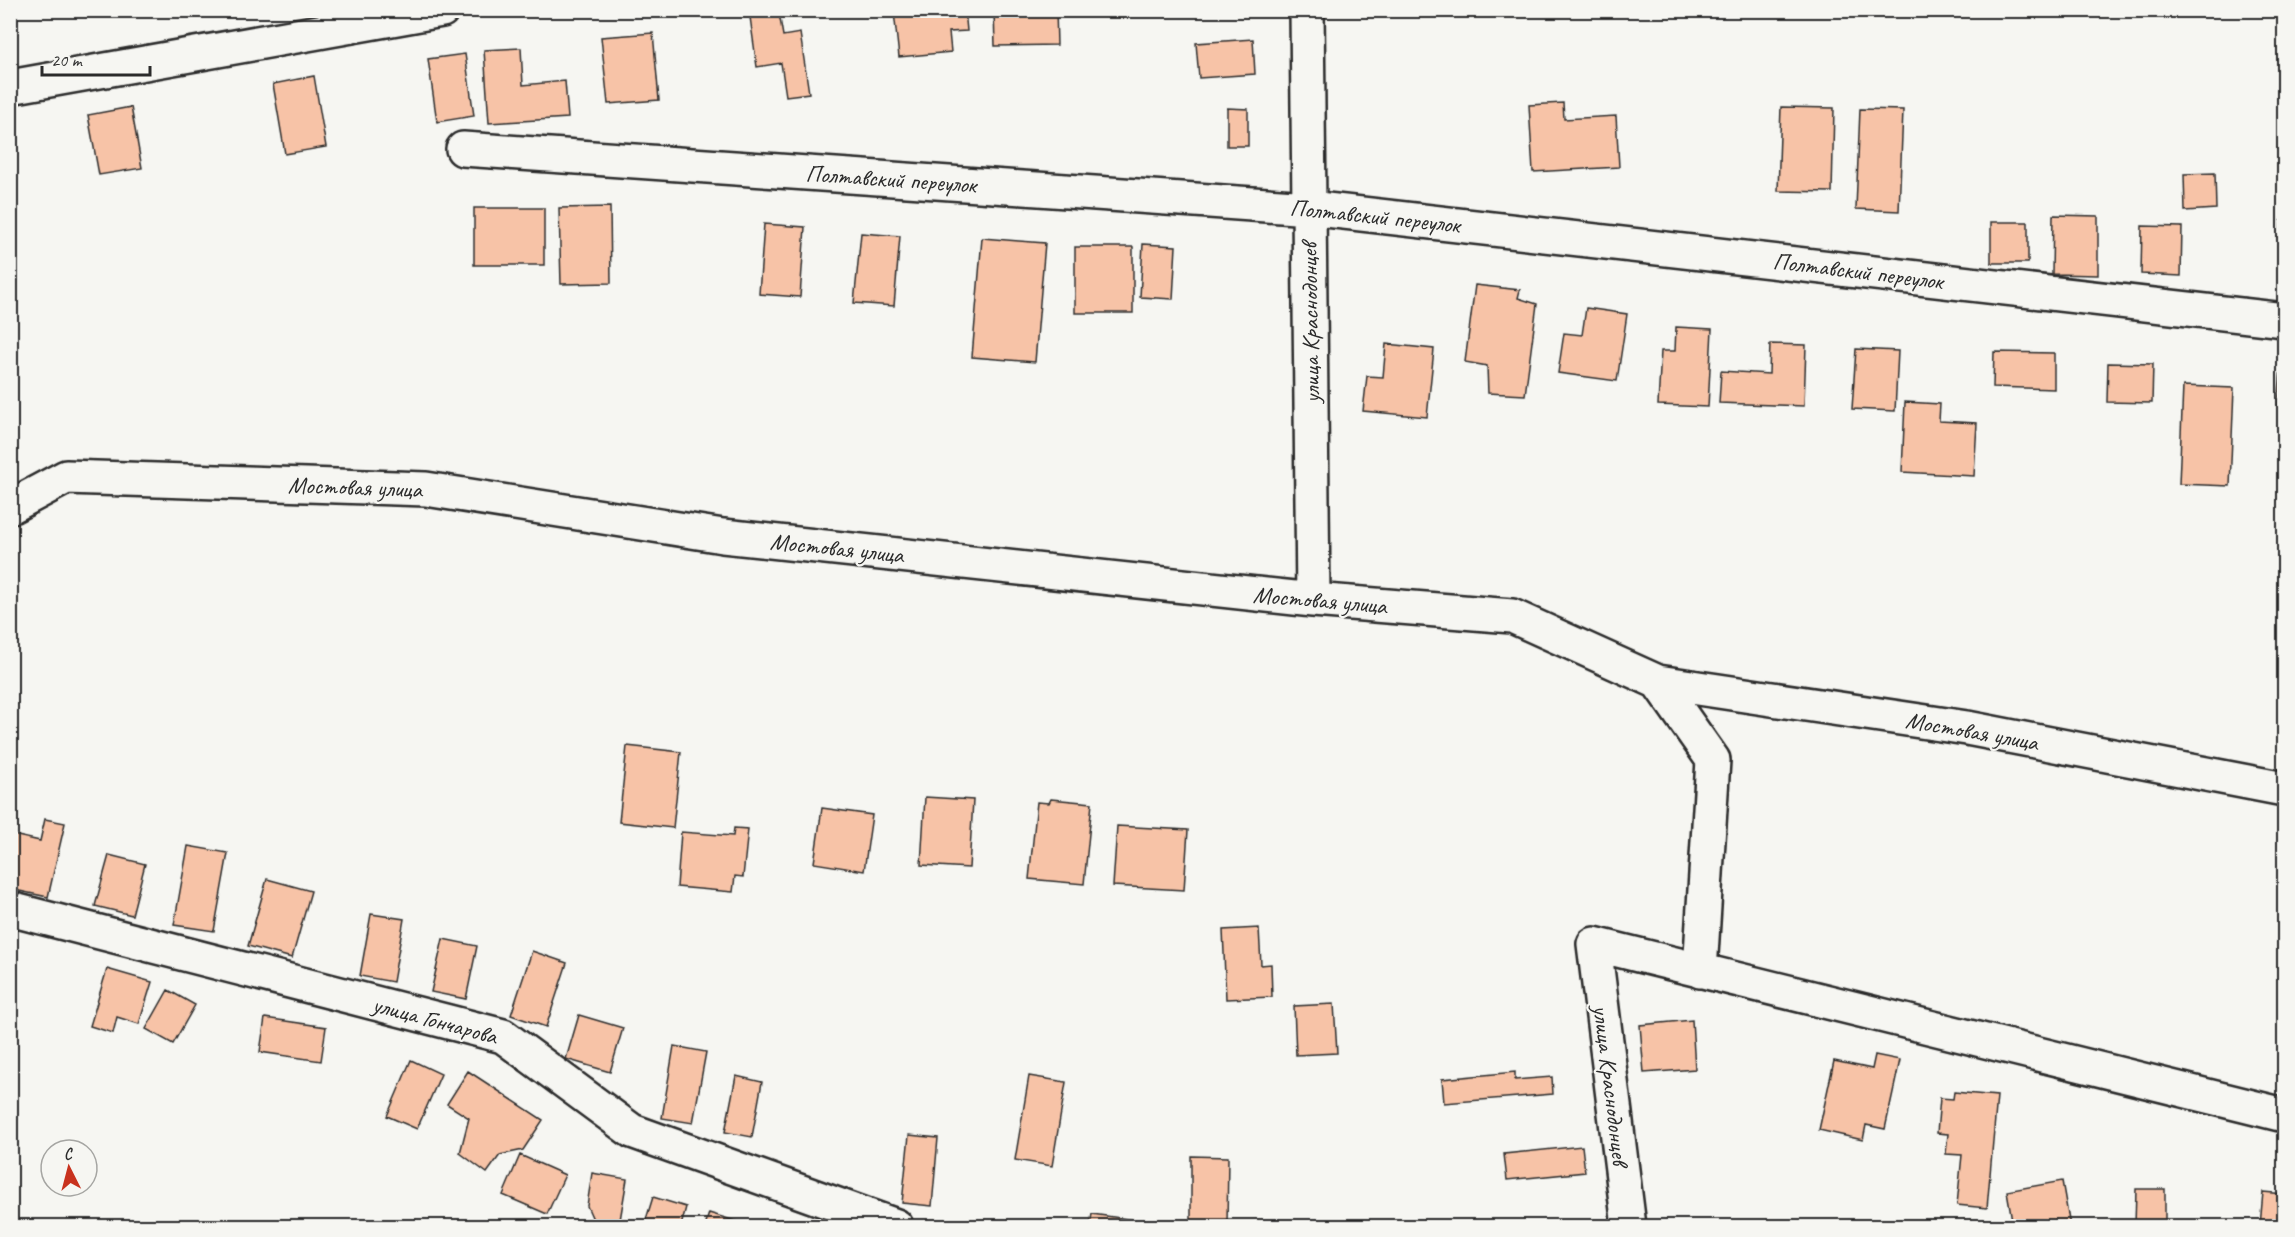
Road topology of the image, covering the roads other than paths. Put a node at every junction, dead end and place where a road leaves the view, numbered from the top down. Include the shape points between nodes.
1 (442, 10) edge
2 (1307, 10) edge
3 (10, 87) edge
4 (463, 149) dead end
5 (1309, 208) junction
6 (2284, 320) edge
7 (10, 507) edge
8 (1313, 600) junction
9 (1658, 682) junction
10 (2284, 789) edge
11 (10, 909) edge
12 (1700, 971) junction
13 (2284, 1115) edge
14 (896, 1227) edge
15 (1629, 1227) edge

1 - 3 street
2 - 5 street, улица Краснодонцев
4 - 5 street, Полтавский переулок
5 - 6 street, Полтавский переулок
5 - 8 street, улица Краснодонцев
7 - 8 street, Мостовая улица via 66,477 426,489 723,536
8 - 9 street, Мостовая улица via 1512,616
9 - 10 street, Мостовая улица via 1967,728
9 - 12 street via 1713,760
11 - 14 street, улица Гончарова via 503,1036 632,1131
12 - 13 street
12 - 15 street, улица Краснодонцев via 1594,944

